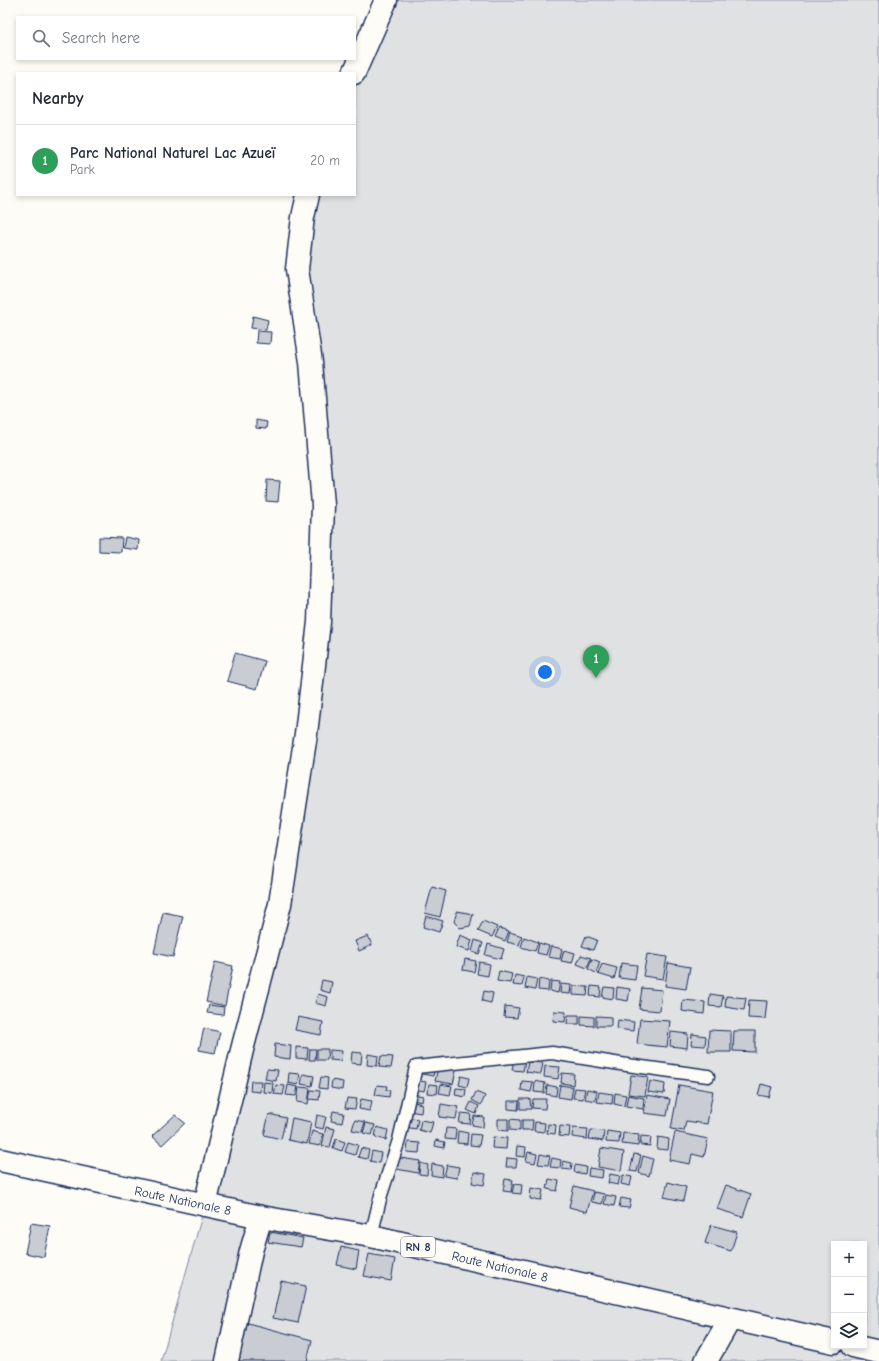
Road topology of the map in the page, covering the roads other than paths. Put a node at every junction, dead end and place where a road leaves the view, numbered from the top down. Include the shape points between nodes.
1 (386, 0) edge
2 (354, 72) edge
3 (308, 196) edge
4 (708, 1076) dead end
5 (0, 1160) edge
6 (205, 1205) junction
7 (261, 1217) junction
8 (371, 1236) junction
9 (730, 1319) junction
10 (831, 1341) edge
11 (866, 1349) edge
12 (879, 1352) edge
13 (227, 1361) edge
14 (706, 1361) edge

1 - 2 street
3 - 6 street via 297,269 311,362 323,505 319,622 306,734 280,904
4 - 8 lane via 552,1054 416,1067 399,1140
5 - 6 street, Route Nationale 8 / RN 8
6 - 7 street, Route Nationale 8 / RN 8
7 - 8 street, Route Nationale 8 / RN 8
7 - 13 street
8 - 9 street, Route Nationale 8 / RN 8
9 - 10 street, Route Nationale 8 / RN 8
9 - 14 street
11 - 12 street

